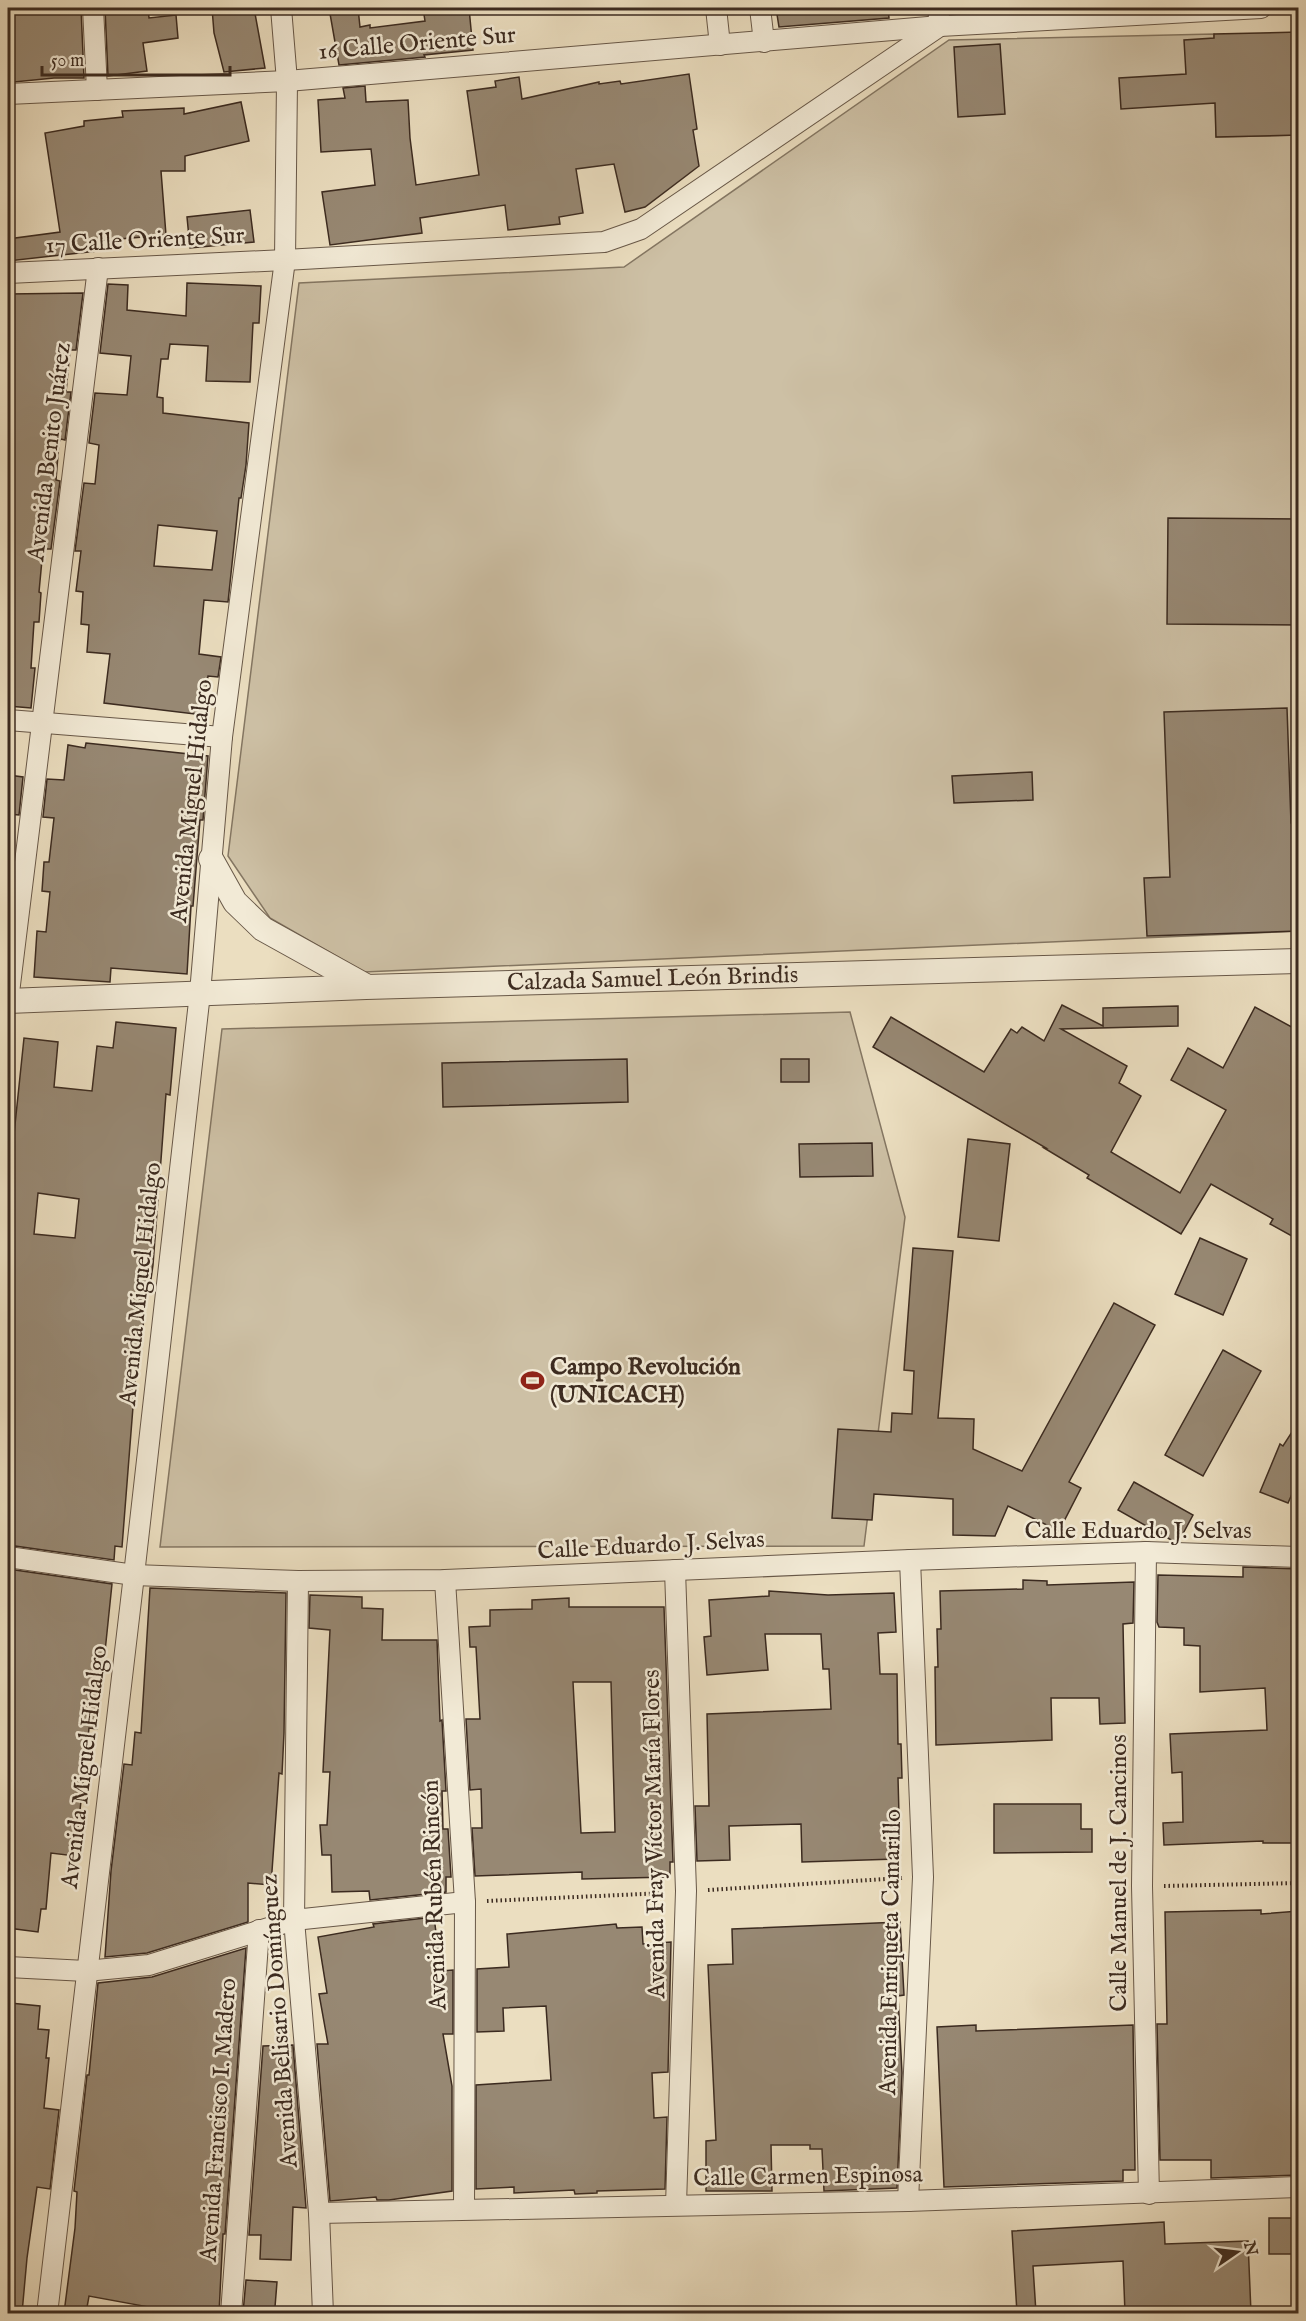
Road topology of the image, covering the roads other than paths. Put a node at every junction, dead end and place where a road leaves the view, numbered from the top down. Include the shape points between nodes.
1 (93, 8) edge
2 (280, 8) edge
3 (716, 8) edge
4 (760, 8) edge
5 (1261, 8) edge
6 (1193, 10) edge
7 (1162, 11) edge
8 (939, 17) edge
9 (764, 42) junction
10 (720, 45) junction
11 (286, 81) junction
12 (97, 90) junction
13 (8, 94) edge
14 (285, 261) junction
15 (98, 267) junction
16 (8, 273) edge
17 (8, 720) edge
18 (42, 723) junction
19 (222, 738) junction
20 (211, 859) junction
21 (1299, 961) edge
22 (366, 987) junction
23 (200, 993) junction
24 (8, 1001) edge
25 (1146, 1552) junction
26 (8, 1557) edge
27 (1299, 1557) edge
28 (910, 1560) junction
29 (675, 1570) junction
30 (134, 1575) junction
31 (446, 1580) junction
32 (298, 1581) junction
33 (465, 1902) junction
34 (294, 1920) junction
35 (259, 1930) junction
36 (8, 1967) edge
37 (86, 1971) junction
38 (1299, 2187) edge
39 (1149, 2194) junction
40 (908, 2201) junction
41 (676, 2205) junction
42 (464, 2209) junction
43 (319, 2213) junction
44 (47, 2313) edge
45 (231, 2313) edge
46 (322, 2313) edge

1 - 12 street
2 - 11 street, Avenida Miguel Hidalgo
3 - 10 street
4 - 9 street
5 - 6 street, 16 Calle Oriente Sur
6 - 7 street, 16 Calle Oriente Sur
7 - 8 street, 16 Calle Oriente Sur
8 - 9 street, 16 Calle Oriente Sur
8 - 14 street, 17 Calle Oriente Sur via 641,229 604,242
9 - 10 street, 16 Calle Oriente Sur
10 - 11 street, 16 Calle Oriente Sur
11 - 12 street, 16 Calle Oriente Sur
11 - 14 street, Avenida Miguel Hidalgo
12 - 13 street, 16 Calle Oriente Sur
14 - 15 street, 17 Calle Oriente Sur
14 - 19 street, Avenida Miguel Hidalgo
15 - 16 street, 17 Calle Oriente Sur
15 - 18 street, Avenida Benito Juárez
17 - 18 street
18 - 19 street
18 - 24 street, Avenida Benito Juárez
19 - 20 street, Avenida Miguel Hidalgo
20 - 22 street via 235,902 263,929
20 - 23 street, Avenida Miguel Hidalgo
21 - 22 street, Calzada Samuel León Brindis
22 - 23 street, Calzada Samuel León Brindis
23 - 24 street, Calzada Samuel León Brindis
23 - 30 street, Avenida Miguel Hidalgo
25 - 27 street, Calle Eduardo J. Selvas
25 - 28 street, Calle Eduardo J. Selvas
25 - 39 street, Calle Manuel de J. Cancinos via 1142,1886
26 - 30 street, Calle Eduardo J. Selvas
28 - 29 street, Calle Eduardo J. Selvas
28 - 40 street, Avenida Enriqueta Camarillo via 923,1877
29 - 31 street, Calle Eduardo J. Selvas
29 - 41 street, Avenida Fray Víctor María Flores via 686,1892
30 - 32 street, Calle Eduardo J. Selvas
30 - 37 street, Avenida Miguel Hidalgo
31 - 32 street, Calle Eduardo J. Selvas
31 - 33 street, Avenida Rubén Rincón
32 - 34 street, Avenida Belisario Domínguez
33 - 34 street
33 - 42 street, Avenida Rubén Rincón
34 - 35 street
34 - 43 street, Avenida Belisario Domínguez
35 - 37 street via 149,1965
35 - 45 street, Avenida Francisco I. Madero
36 - 37 street
37 - 44 street, Avenida Miguel Hidalgo
38 - 39 street, Calle Carmen Espinosa
39 - 40 street, Calle Carmen Espinosa
40 - 41 street, Calle Carmen Espinosa
41 - 42 street, Calle Carmen Espinosa
42 - 43 street, Calle Carmen Espinosa
43 - 46 street, Avenida Belisario Domínguez

